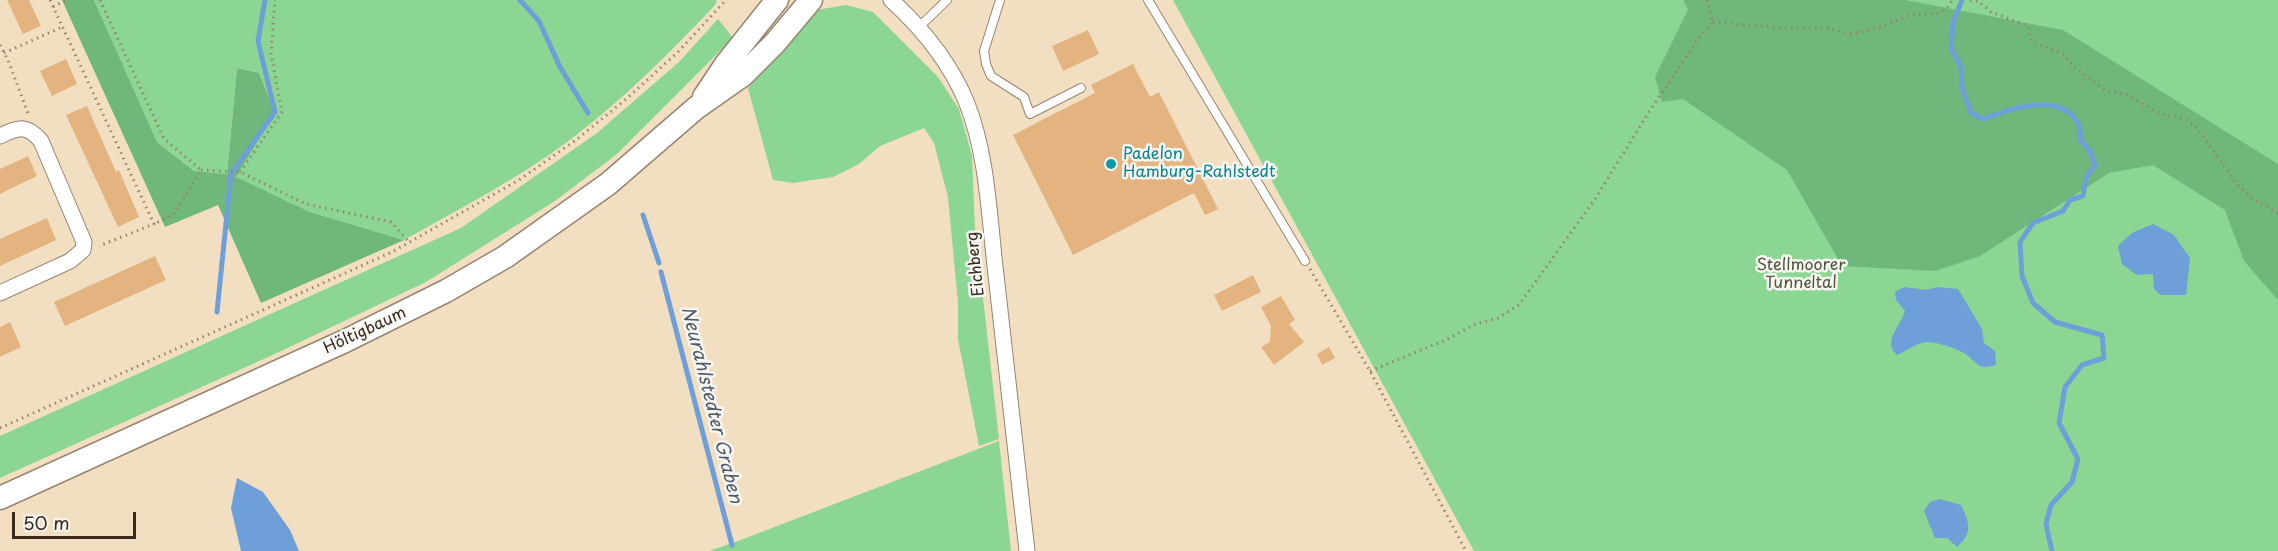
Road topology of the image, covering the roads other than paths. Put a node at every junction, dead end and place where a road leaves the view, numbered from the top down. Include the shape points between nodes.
1 (777, 0) edge
2 (811, 0) edge
3 (891, 0) edge
4 (947, 0) edge
5 (1000, 0) edge
6 (1148, 0) edge
7 (919, 27) junction
8 (1081, 88) dead end
9 (696, 108) junction
10 (0, 136) edge
11 (1305, 261) road end
12 (0, 293) edge
13 (0, 498) edge
14 (1027, 551) edge

1 - 9 main road, Höltigbaum
2 - 9 main road, Höltigbaum via 742,75
3 - 7 street, Eichberg
4 - 7 lane
5 - 8 lane via 984,51 991,76 1024,97 1030,114
6 - 11 lane
7 - 14 street, Eichberg via 958,85 974,126 981,159
9 - 13 main road, Höltigbaum via 608,184 505,257 446,291
10 - 12 street via 28,129 41,141 84,242 83,250 70,261

